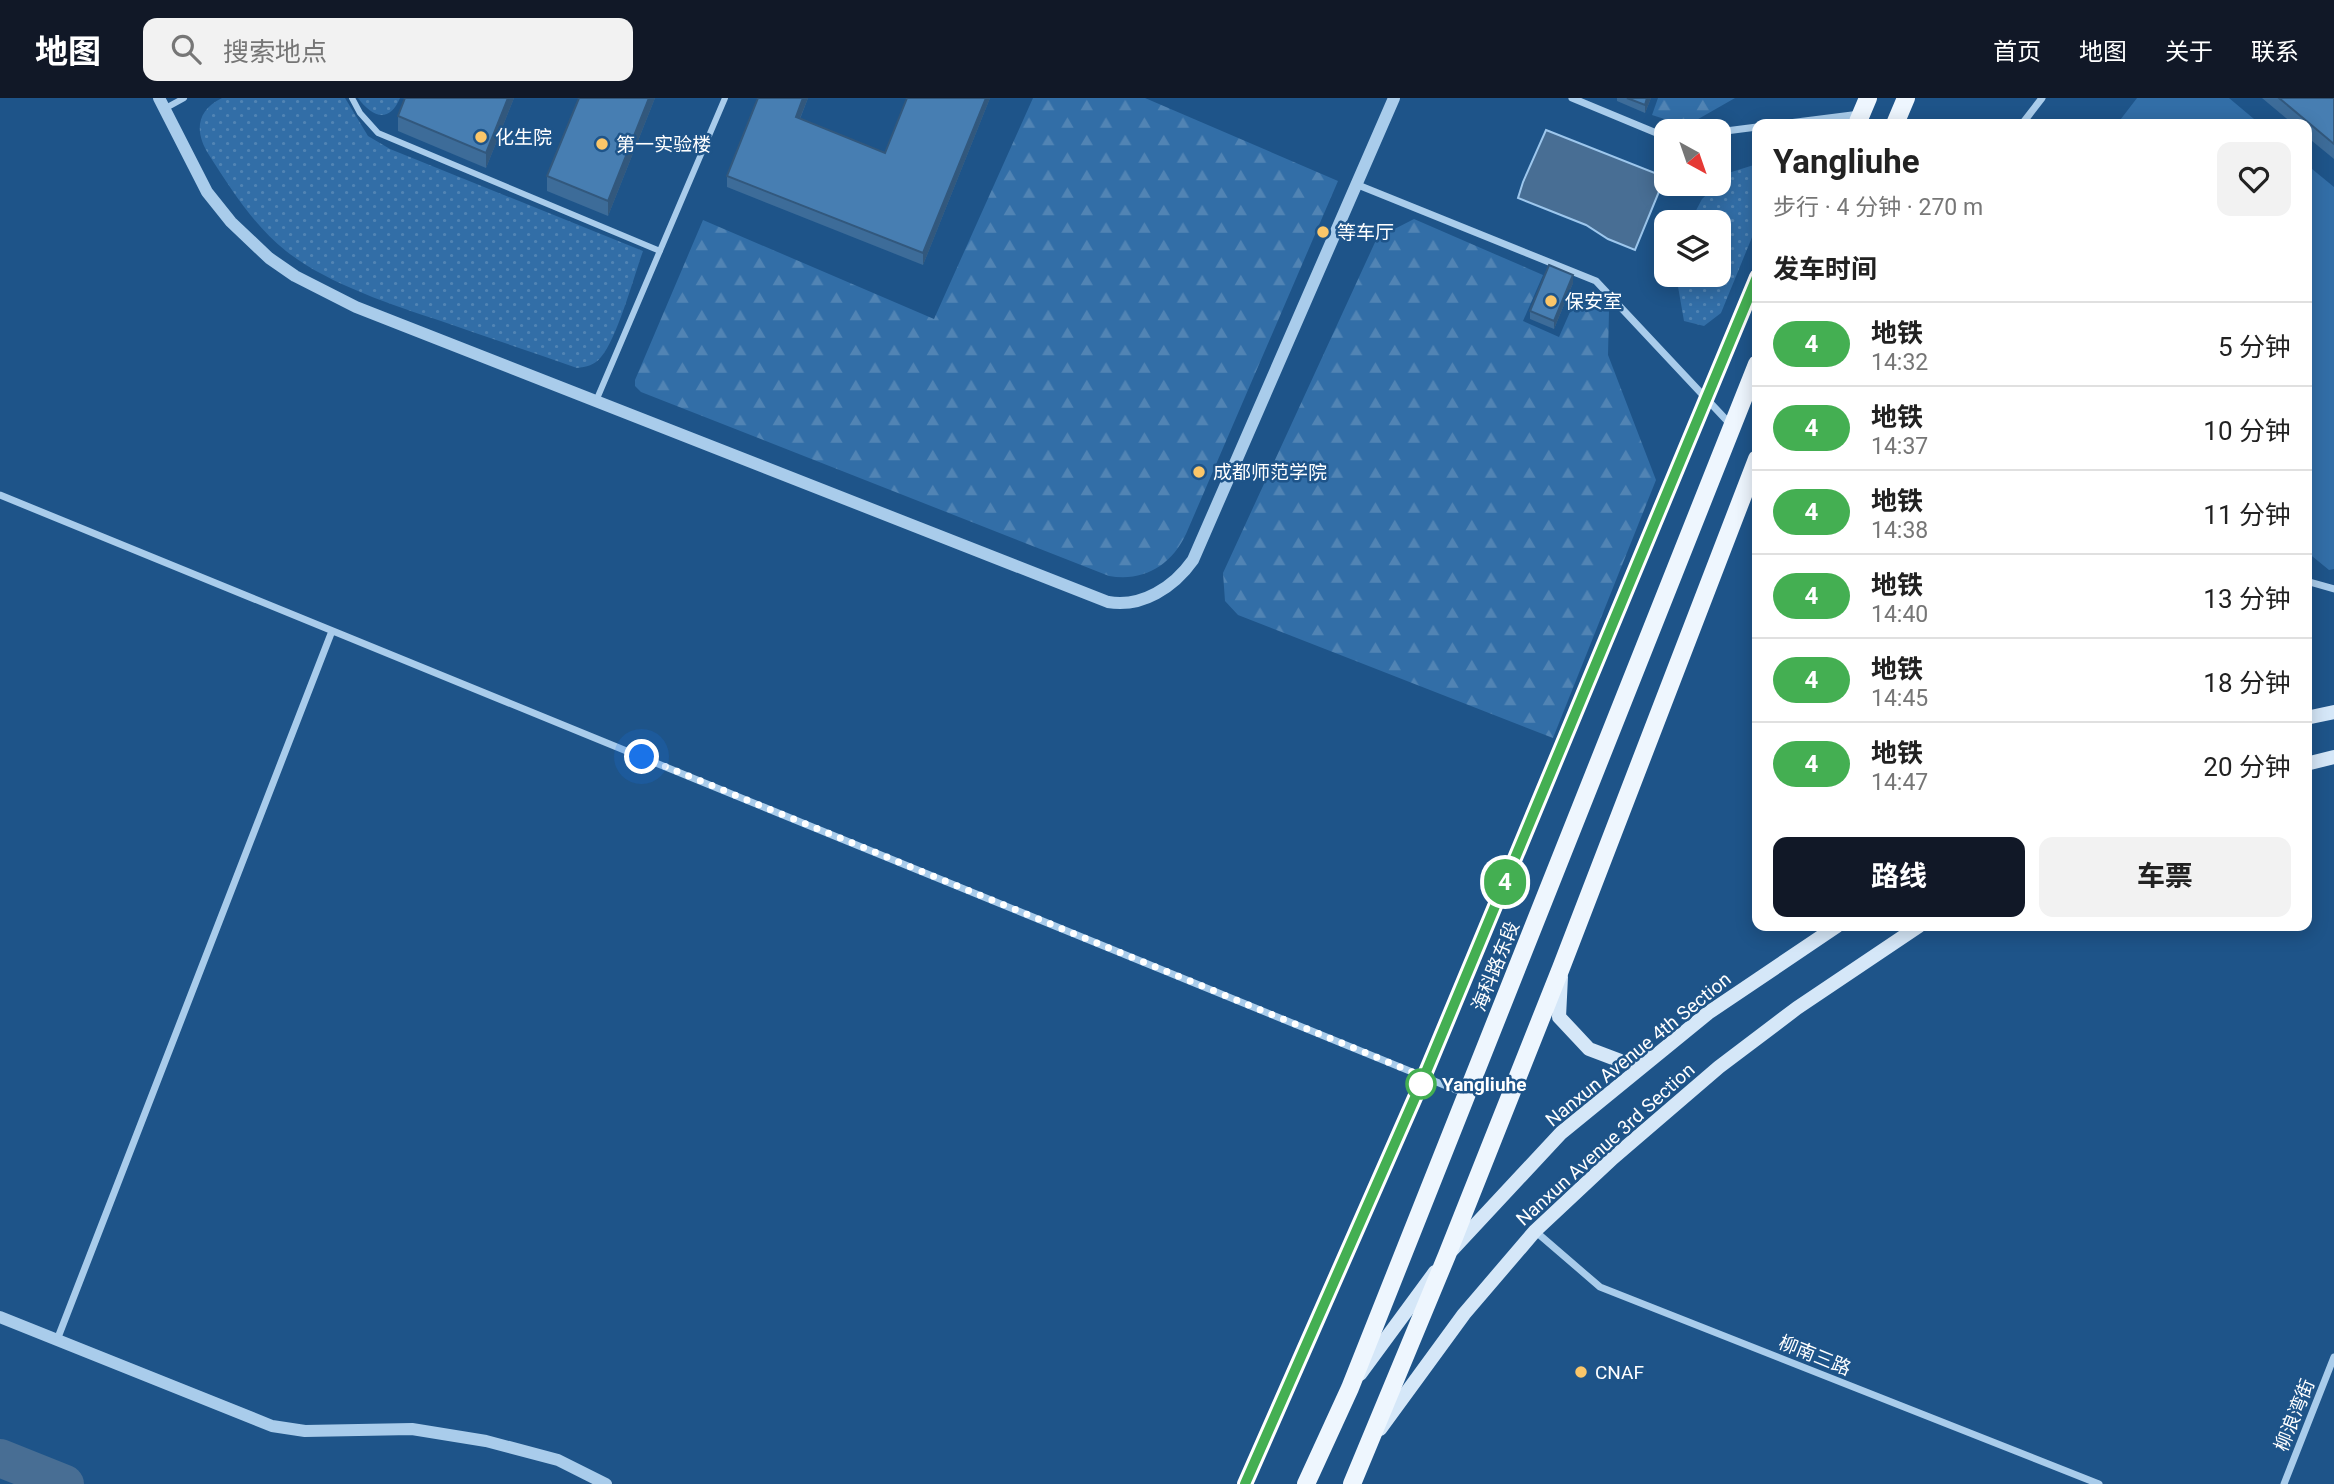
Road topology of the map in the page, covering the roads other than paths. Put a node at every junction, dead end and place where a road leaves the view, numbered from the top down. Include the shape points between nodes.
1 (184, 98) edge
2 (352, 98) edge
3 (725, 98) edge
4 (1394, 98) edge
5 (1572, 98) edge
6 (1906, 98) edge
7 (2042, 98) edge
8 (162, 104) edge
9 (1862, 112) edge
10 (1815, 119) edge
11 (1897, 119) edge
12 (2026, 119) edge
13 (1752, 128) edge
14 (1731, 130) edge
15 (1654, 132) edge
16 (1358, 185) junction
17 (660, 251) junction
18 (1752, 377) edge
19 (596, 401) junction
20 (1732, 425) junction
21 (1752, 471) edge
22 (0, 495) edge
23 (2312, 582) edge
24 (2334, 589) edge
25 (332, 631) junction
26 (2334, 712) edge
27 (2312, 718) edge
28 (2334, 757) edge
29 (2312, 762) edge
30 (1830, 931) edge
31 (1912, 931) edge
32 (1561, 968) junction
33 (1663, 1049) junction
34 (1466, 1094) junction
35 (1535, 1231) junction
36 (1447, 1255) junction
37 (0, 1317) edge
38 (57, 1340) junction
39 (2334, 1357) edge
40 (1350, 1388) junction
41 (1369, 1445) junction
42 (2076, 1480) edge
43 (606, 1484) edge
44 (1306, 1484) edge
45 (1352, 1484) edge
46 (2099, 1484) edge
47 (2284, 1484) edge

1 - 8 street
2 - 17 street via 378,133
3 - 17 street
4 - 16 street
5 - 15 street
6 - 11 main road
7 - 12 street
8 - 19 street via 207,192 231,222 295,276 356,307
9 - 10 street
13 - 14 street
16 - 19 street via 1196,553 1177,579 1141,600 1108,601
16 - 20 street via 1596,281
17 - 19 street
18 - 20 main road, 海科路东段
20 - 34 main road, 海科路东段
21 - 32 main road
22 - 25 street
23 - 24 street
25 - 34 street
25 - 38 street
26 - 27 main road
28 - 29 main road
30 - 33 main road, Nanxun Avenue 4th Section
31 - 35 main road, Nanxun Avenue 3rd Section via 1719,1067
32 - 33 main road via 1559,1017 1589,1049 1626,1063
32 - 36 main road
33 - 36 main road, Nanxun Avenue 4th Section via 1560,1133
34 - 40 main road, 海科路东段
35 - 41 main road, Nanxun Avenue 3rd Section via 1464,1314
35 - 42 street, 柳南三路 via 1600,1287
36 - 40 main road, Nanxun Avenue 4th Section
36 - 41 main road
37 - 38 street
38 - 43 street via 272,1426 305,1431 412,1429 486,1441 558,1460
39 - 47 street, 柳浪湾街
40 - 44 main road, 海科路东段
41 - 45 main road
42 - 46 street, 柳南三路

